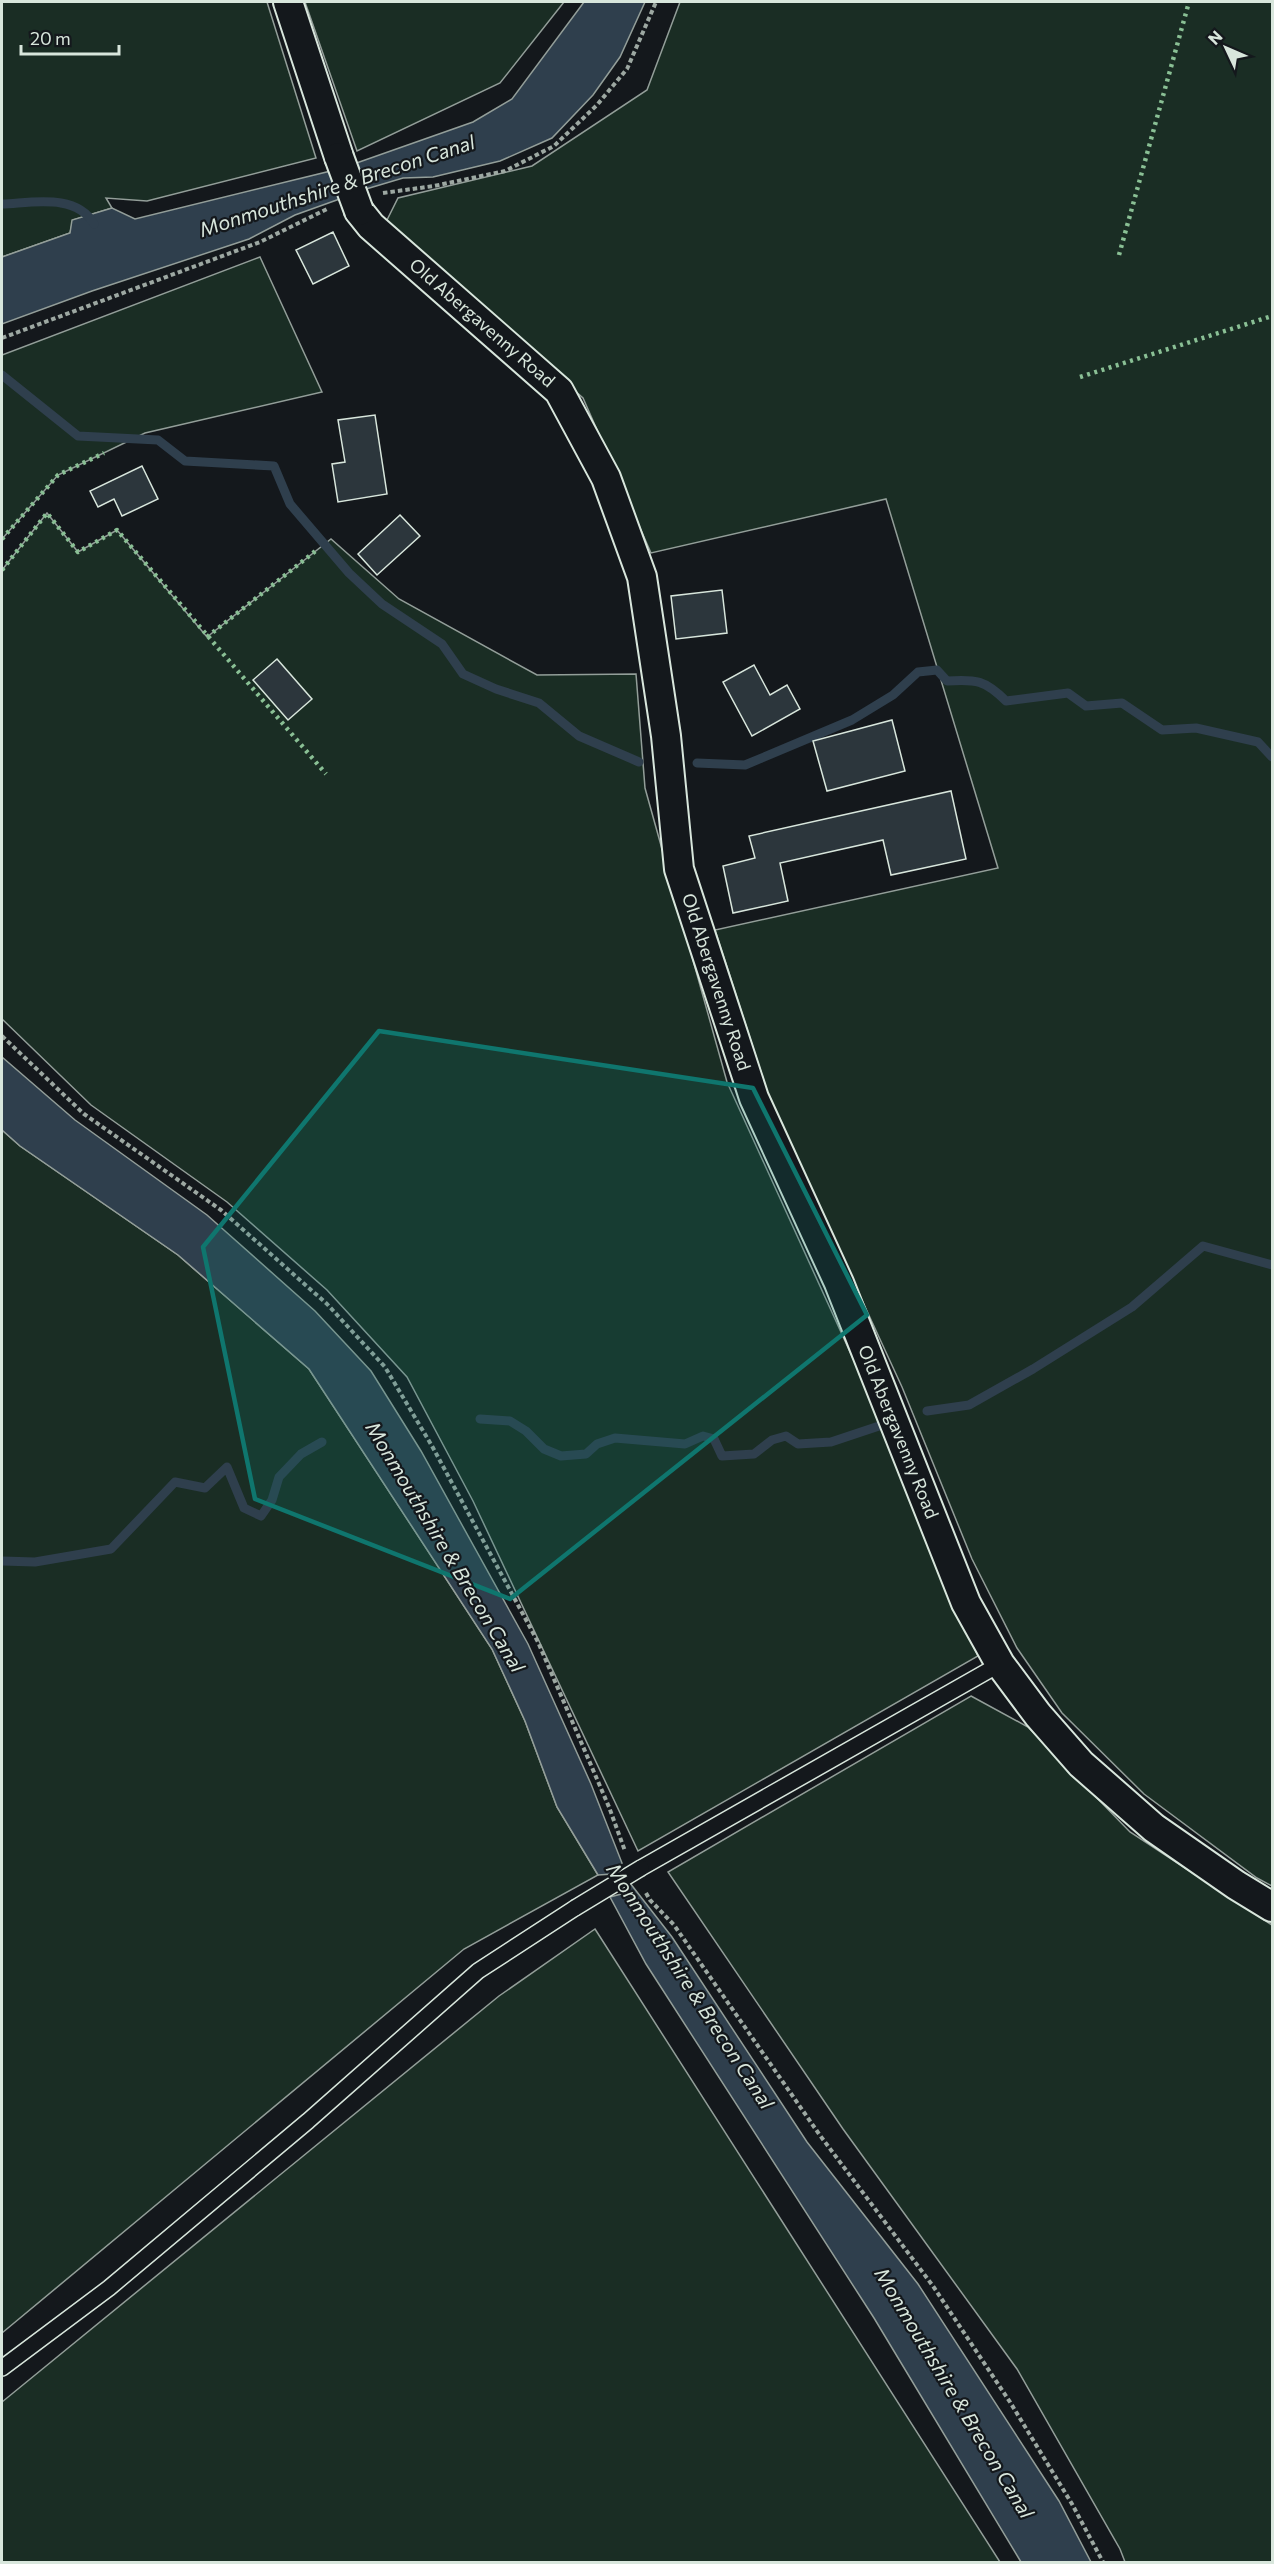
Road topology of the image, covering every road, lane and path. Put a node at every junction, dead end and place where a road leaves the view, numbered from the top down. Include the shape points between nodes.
1 (288, 2) edge
2 (2, 1036) edge
3 (1000, 1664) junction
4 (627, 1859) dead end
5 (644, 1890) dead end
6 (1272, 1907) edge
7 (2, 2368) edge
8 (1103, 2562) edge

1 - 3 street, Old Abergavenny Road, bridge via 359,211 371,226 559,391 606,478 642,577 666,736 679,869 754,1098 839,1283 966,1603
2 - 4 path via 84,1114 221,1210 327,1304 385,1367 538,1642 609,1807
3 - 6 street, Old Abergavenny Road via 1081,1764 1154,1828
3 - 7 lane, bridge via 641,1868 478,1971 308,2121 109,2288
5 - 8 path via 674,1925 819,2134 933,2286 1016,2412

